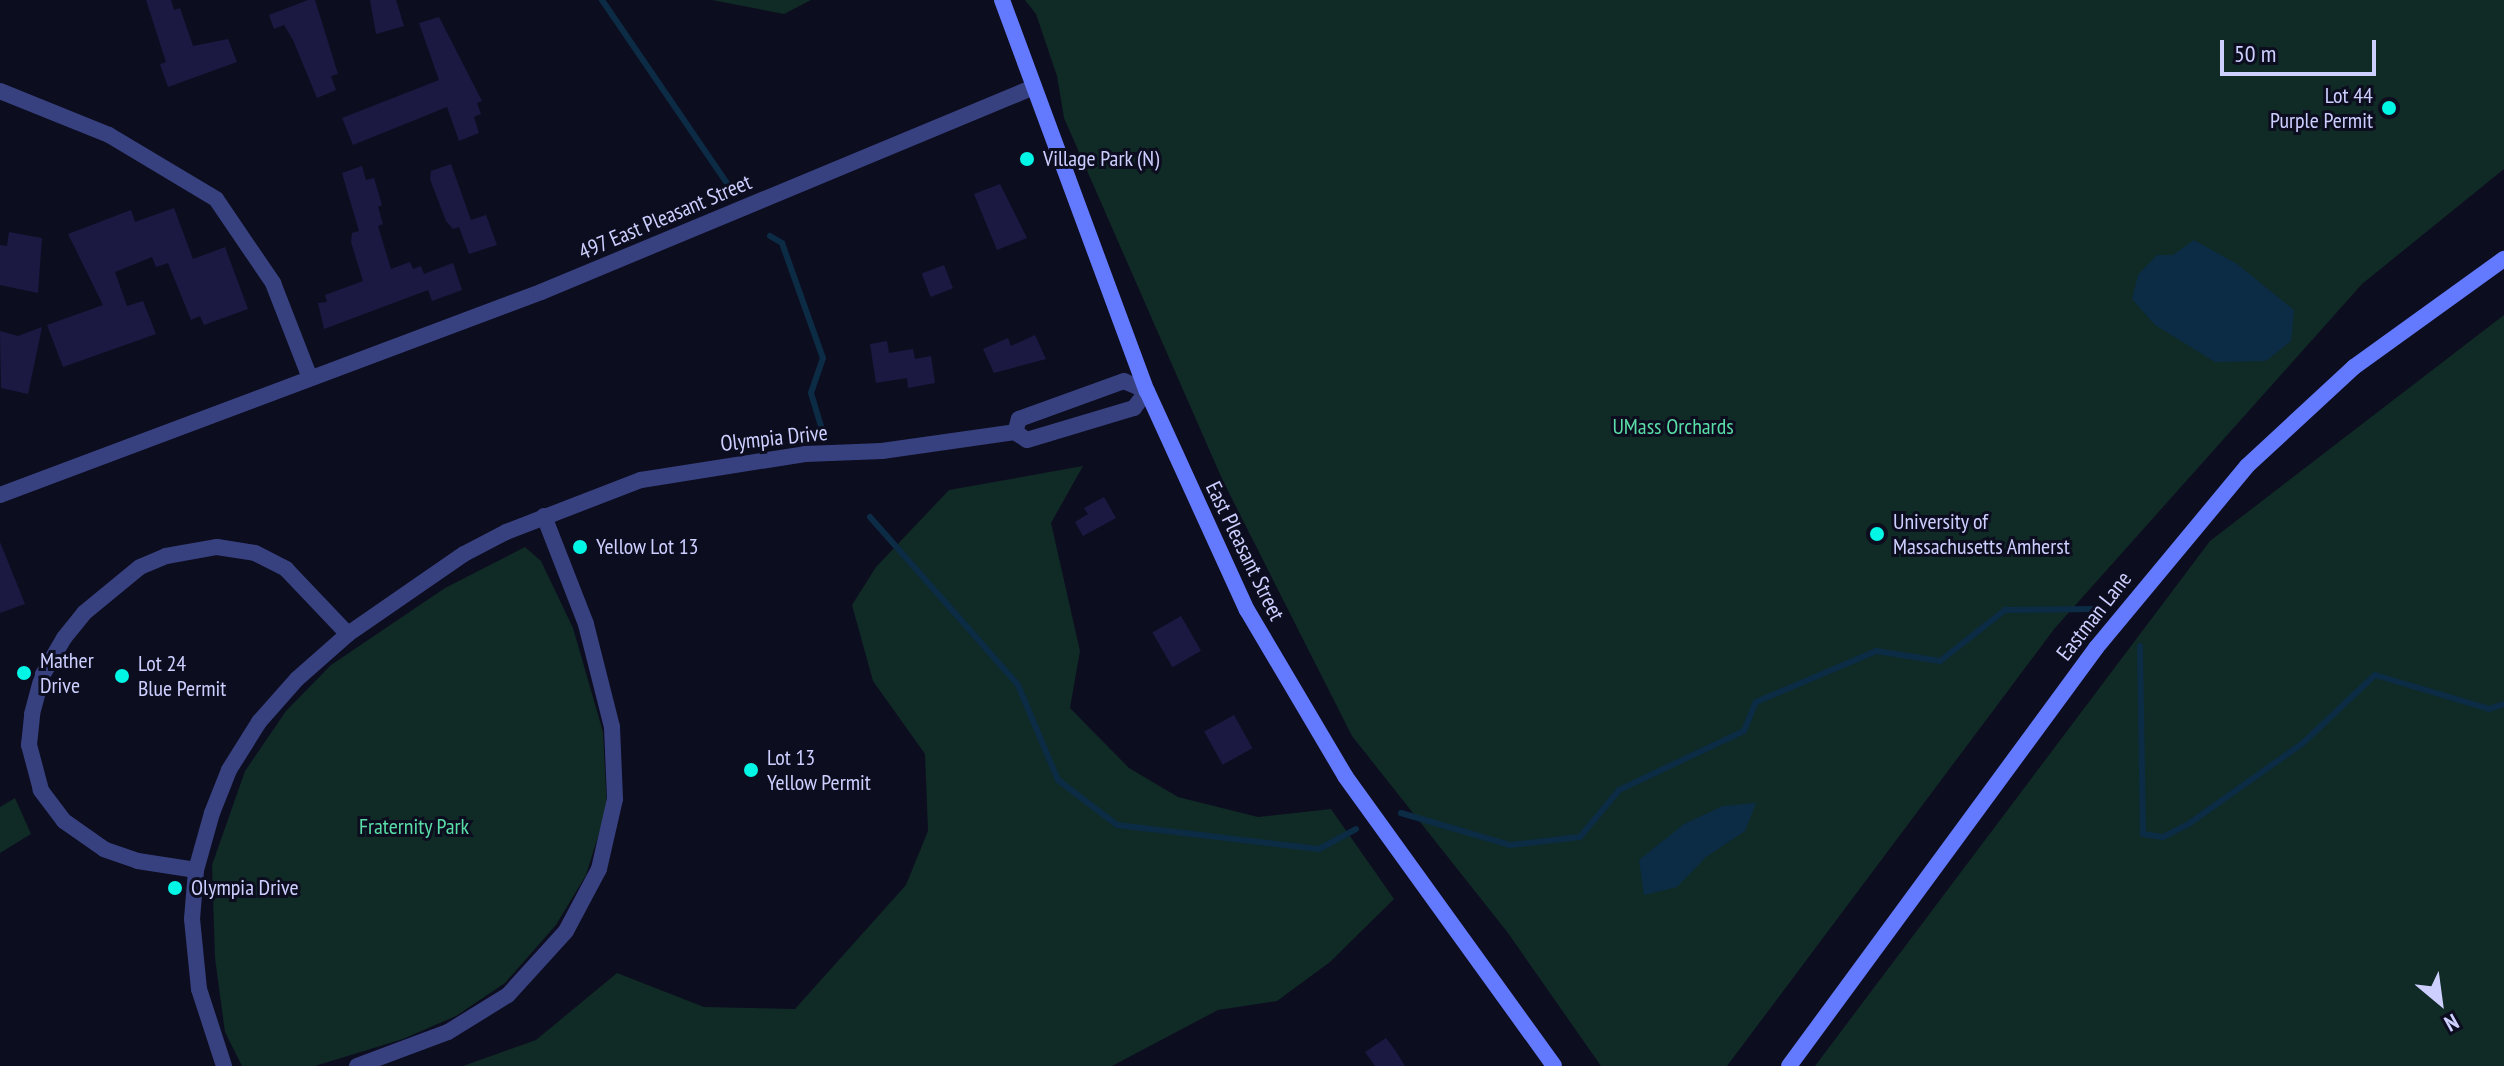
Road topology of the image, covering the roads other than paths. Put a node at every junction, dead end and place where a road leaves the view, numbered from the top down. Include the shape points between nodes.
1 (1002, 0) edge
2 (1034, 87) junction
3 (0, 91) edge
4 (2504, 259) edge
5 (310, 378) junction
6 (1147, 391) junction
7 (1015, 432) junction
8 (0, 495) edge
9 (544, 516) junction
10 (348, 634) junction
11 (196, 870) junction
12 (224, 1066) edge
13 (357, 1066) edge
14 (1554, 1066) edge
15 (1789, 1066) edge

1 - 2 main road, East Pleasant Street
2 - 5 street, 497 East Pleasant Street via 541,292
2 - 6 main road, East Pleasant Street
3 - 5 street via 109,135 216,199 273,283
4 - 15 main road, Eastman Lane via 2354,367 2247,466 2096,648
5 - 8 street, 497 East Pleasant Street
6 - 7 street, Olympia Drive via 1134,408 1027,440
6 - 7 street, Olympia Drive via 1124,381 1019,419
6 - 14 main road, East Pleasant Street via 1206,525 1283,674 1345,776
7 - 9 street, Olympia Drive via 659,476
9 - 10 street, Olympia Drive via 464,554
9 - 13 street via 586,624 612,727 615,799 599,869 566,931 508,995 448,1032
10 - 11 street via 277,700 243,746 221,786
10 - 11 street via 286,569 255,553 217,547 166,556 140,567 84,613 53,656 36,696 29,745 33,774 51,806 104,849 138,861
11 - 12 street via 195,965

